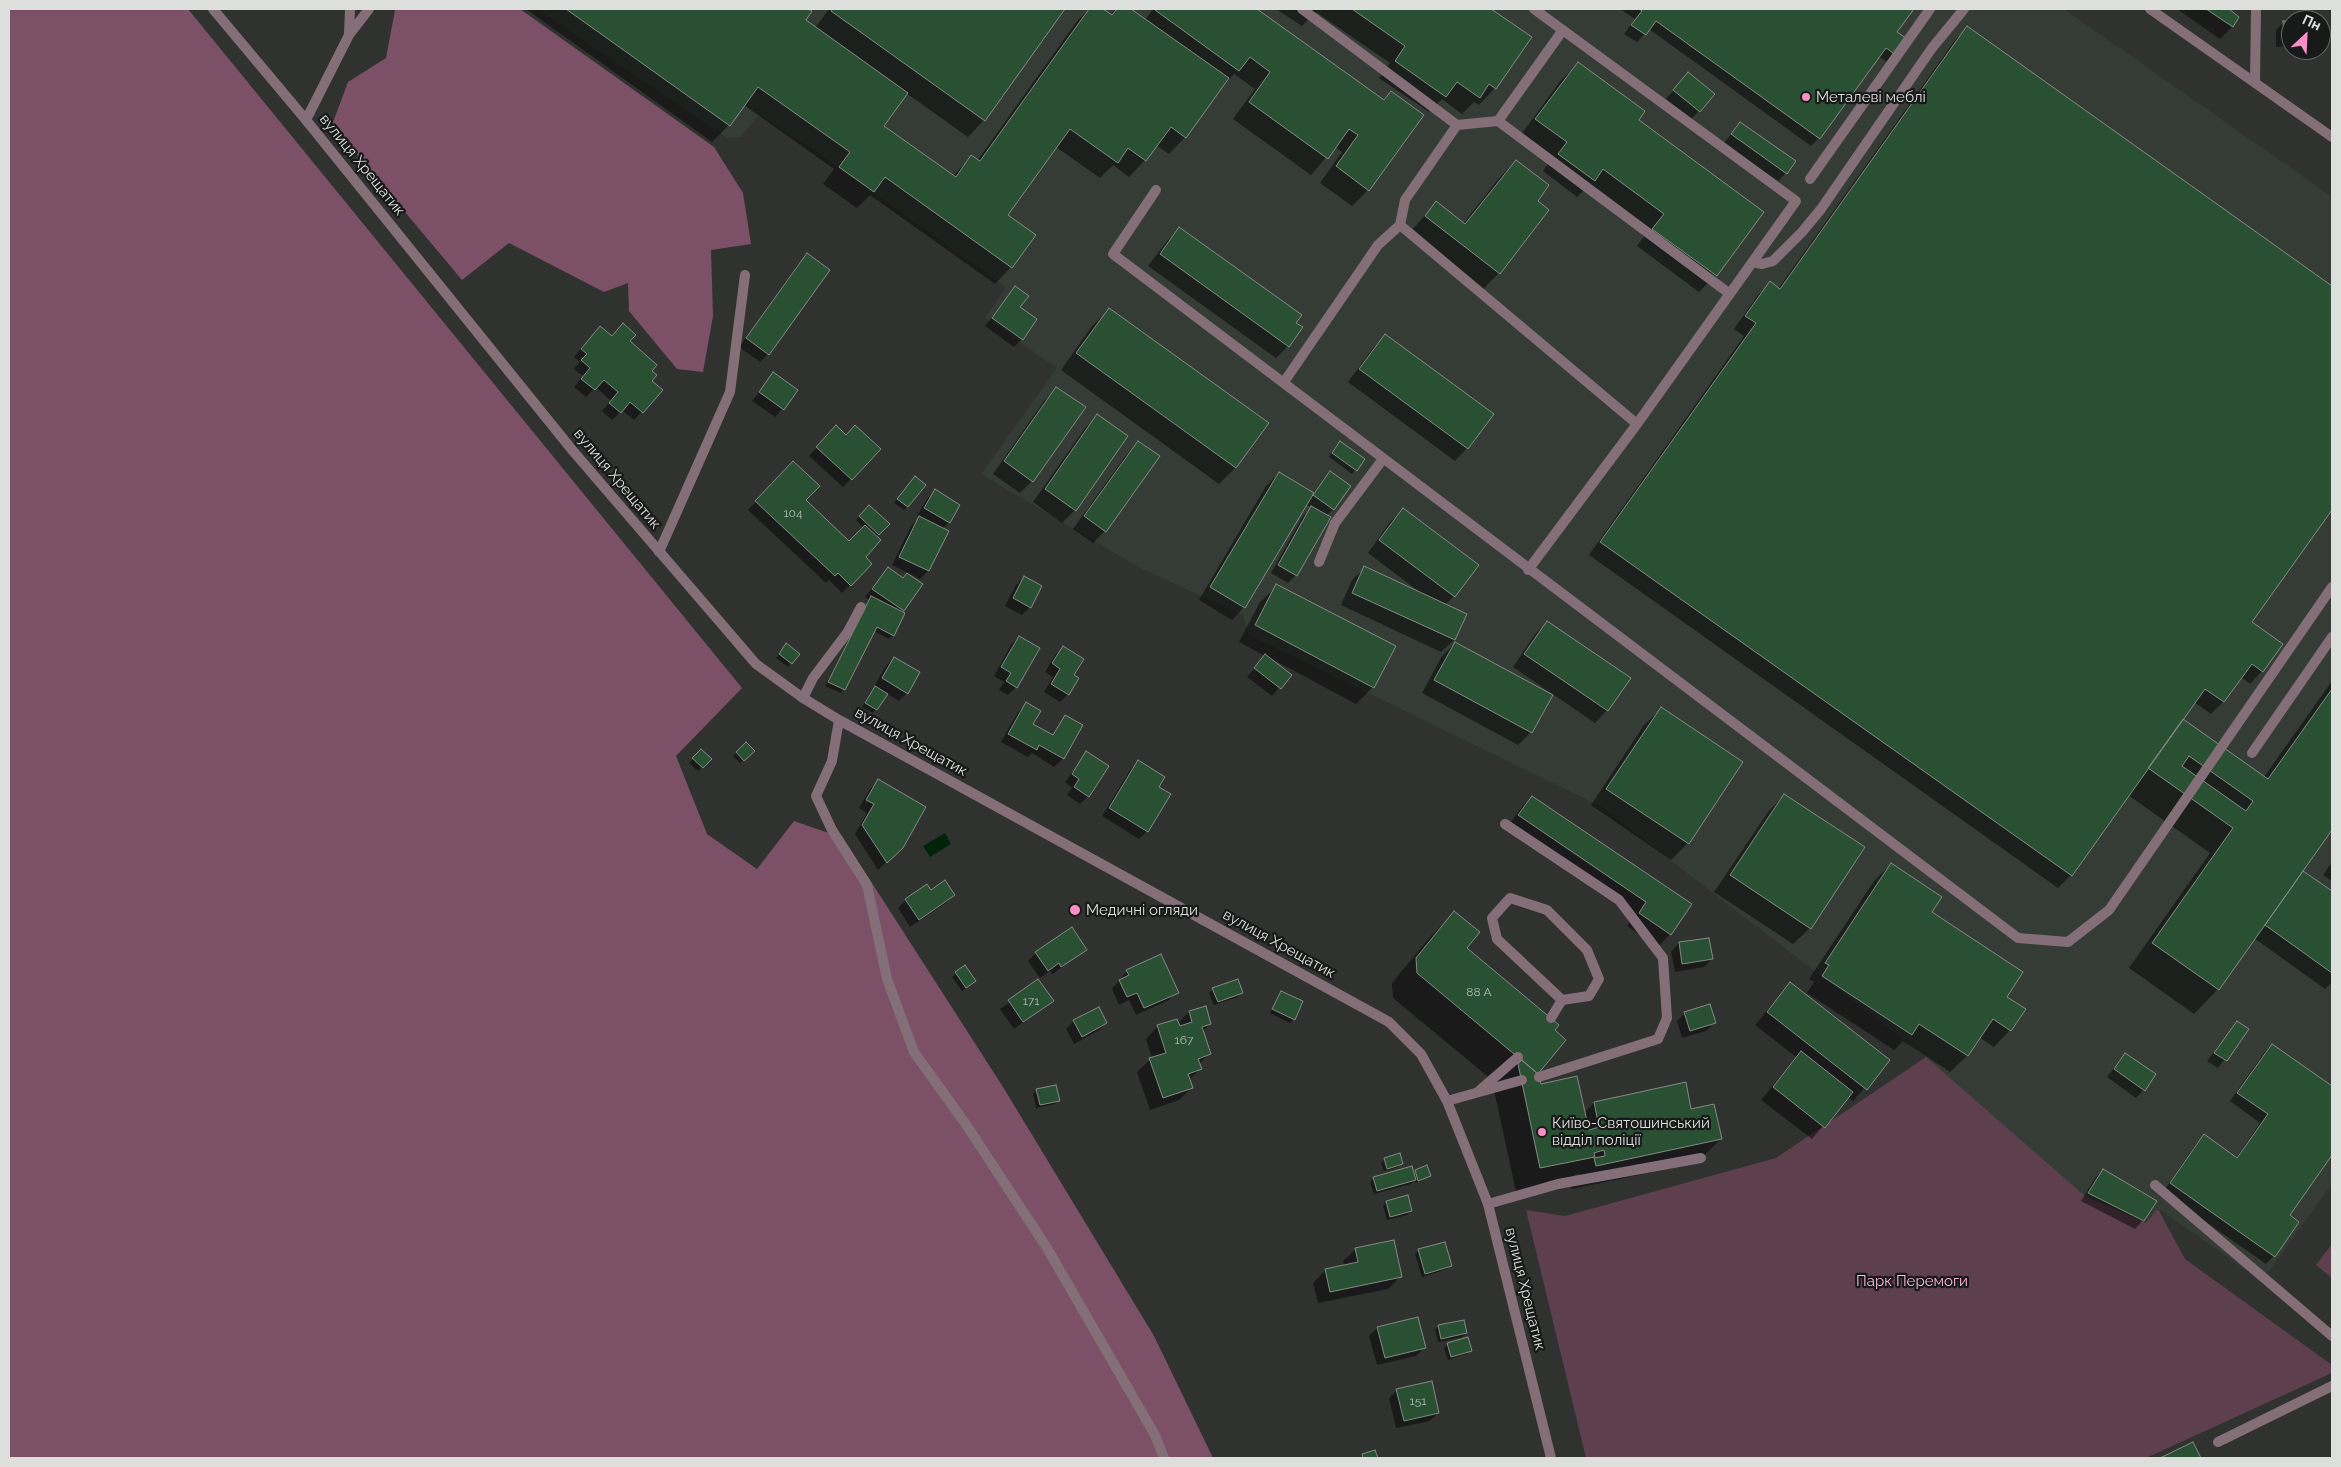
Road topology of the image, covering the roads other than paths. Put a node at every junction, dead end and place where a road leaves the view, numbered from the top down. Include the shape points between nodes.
1 (213, 9) edge
2 (350, 9) edge
3 (369, 9) edge
4 (1302, 9) edge
5 (1534, 9) edge
6 (1930, 9) edge
7 (1964, 9) edge
8 (2150, 9) edge
9 (2256, 9) edge
10 (1563, 30) junction
11 (349, 34) junction
12 (2255, 81) junction
13 (306, 120) junction
14 (1498, 121) junction
15 (1458, 125) junction
16 (2332, 137) edge
17 (1810, 179) dead end
18 (1156, 190) dead end
19 (1400, 225) junction
20 (1753, 262) junction
21 (745, 275) dead end
22 (1730, 294) junction
23 (1284, 382) junction
24 (1637, 424) junction
25 (1383, 459) junction
26 (659, 552) junction
27 (1319, 562) dead end
28 (1528, 570) junction
29 (2332, 587) edge
30 (861, 607) dead end
31 (2332, 637) edge
32 (802, 698) junction
33 (839, 720) junction
34 (2252, 753) dead end
35 (1505, 824) dead end
36 (1562, 1000) junction
37 (1550, 1018) dead end
38 (1518, 1057) dead end
39 (1539, 1077) dead end
40 (1522, 1080) dead end
41 (1477, 1092) junction
42 (1446, 1101) junction
43 (1701, 1158) dead end
44 (2155, 1185) dead end
45 (1488, 1204) junction
46 (2332, 1336) edge
47 (2332, 1386) edge
48 (2218, 1442) dead end
49 (1164, 1458) edge
50 (1551, 1458) edge

1 - 13 street, вулиця Хрещатик
2 - 11 street
3 - 11 street
4 - 15 street
5 - 10 street
6 - 17 street
7 - 20 street via 1932,48 1802,232 1773,261
8 - 12 street
9 - 12 street
10 - 14 street
10 - 20 street via 1796,201
11 - 13 street
12 - 16 street
13 - 26 street, вулиця Хрещатик via 573,451
14 - 15 street
14 - 22 street
15 - 19 street via 1404,200
18 - 23 street via 1113,254
19 - 23 street via 1378,245
19 - 24 street
20 - 22 street
21 - 26 street via 730,392
22 - 24 street
23 - 25 street
24 - 28 street
25 - 27 street via 1335,522
25 - 28 street
26 - 32 street, вулиця Хрещатик via 756,664
28 - 29 street via 2018,938 2068,942 2109,910
30 - 32 street
31 - 34 street
32 - 33 street, вулиця Хрещатик
33 - 42 street, вулиця Хрещатик via 1389,1022 1421,1054
33 - 49 street via 832,761 816,796 832,830 867,885 887,979 914,1052 1047,1248 1155,1435
35 - 39 street via 1619,900 1663,958 1667,1018 1658,1039
36 - 36 street via 1497,939 1492,918 1510,898 1547,910 1587,950 1599,979 1589,996
36 - 37 street
38 - 41 street
40 - 41 street
41 - 42 street
42 - 45 street, вулиця Хрещатик
43 - 45 street via 1558,1184
44 - 46 street
45 - 50 street, вулиця Хрещатик
47 - 48 street

